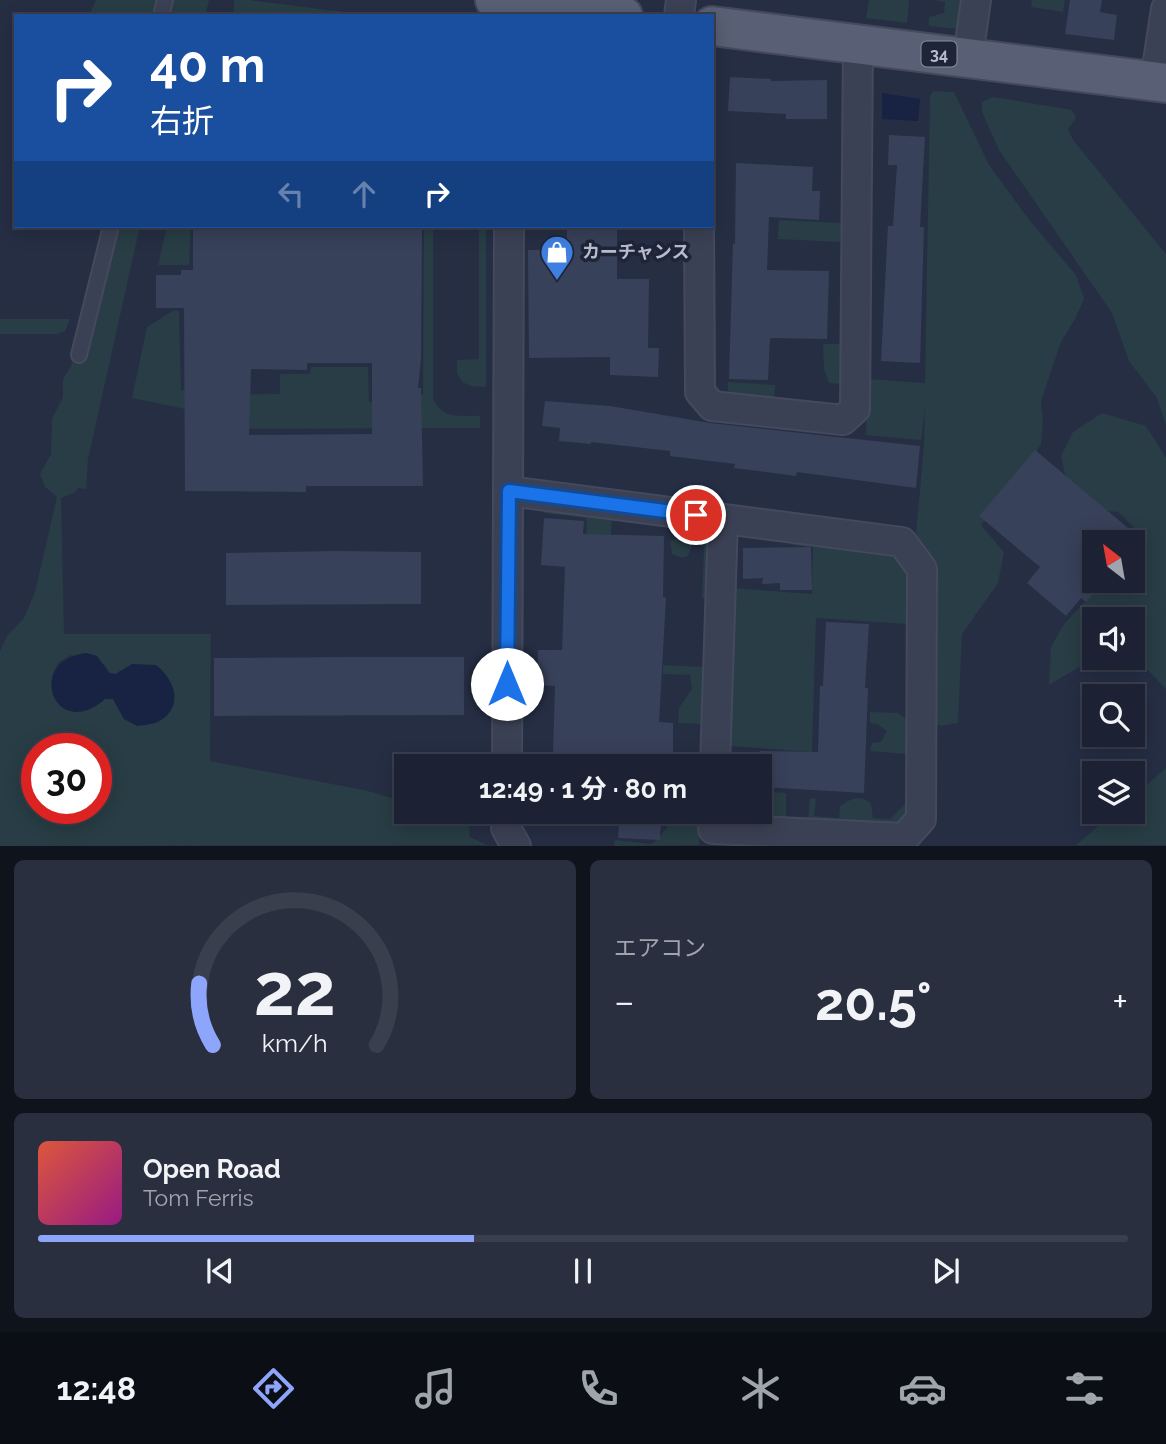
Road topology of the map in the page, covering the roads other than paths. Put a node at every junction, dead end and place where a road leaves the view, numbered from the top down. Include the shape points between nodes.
1 (976, 0) edge
2 (504, 6) edge
3 (1166, 9) edge
4 (599, 14) edge
5 (714, 26) edge
6 (858, 44) junction
7 (968, 57) junction
8 (1161, 82) edge
9 (111, 228) edge
10 (509, 228) edge
11 (699, 228) edge
12 (79, 355) dead end
13 (509, 491) junction
14 (723, 519) junction
15 (507, 754) edge
16 (715, 754) edge
17 (506, 824) edge
18 (713, 829) edge
19 (516, 845) edge

1 - 7 street
2 - 4 main road
3 - 8 street
5 - 6 main road, 34
6 - 7 main road, 34
6 - 11 street via 855,409 844,421 712,407 700,392
7 - 8 main road, 34
9 - 12 lane
10 - 13 street
13 - 14 street
13 - 15 street
14 - 16 street
14 - 18 street via 902,542 922,569 921,819 904,838
17 - 19 street

